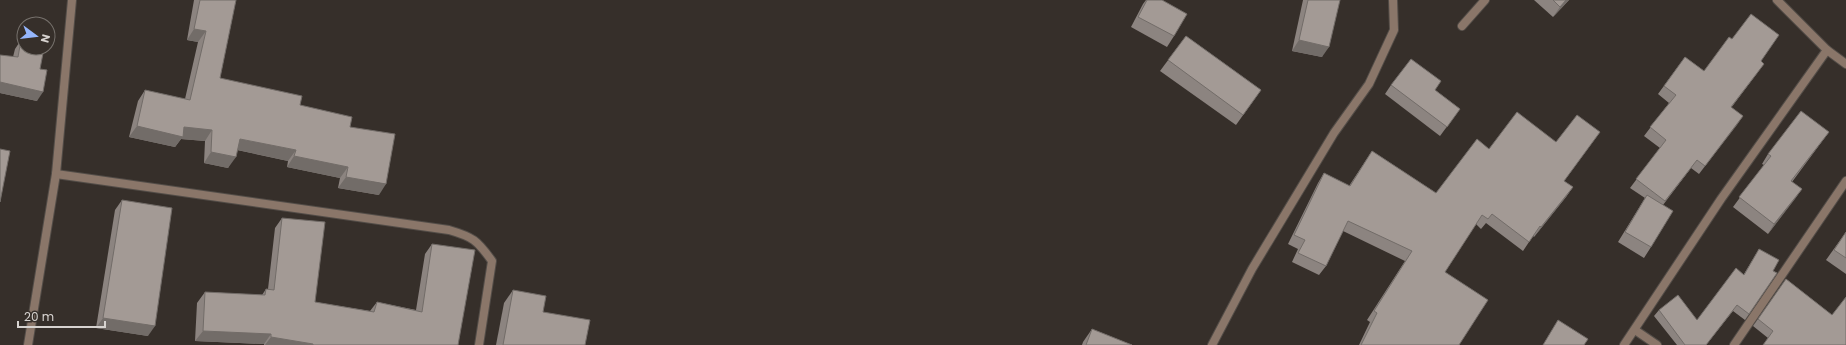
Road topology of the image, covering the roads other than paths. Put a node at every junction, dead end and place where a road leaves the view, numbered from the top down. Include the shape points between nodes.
1 (72, 0) edge
2 (1393, 0) edge
3 (1485, 0) edge
4 (1777, 0) edge
5 (1462, 26) dead end
6 (1827, 50) junction
7 (1846, 64) edge
8 (56, 174) junction
9 (1846, 181) edge
10 (1635, 330) junction
11 (28, 345) edge
12 (479, 345) edge
13 (1212, 345) edge
14 (1624, 345) edge
15 (1657, 345) edge
16 (1734, 345) edge

1 - 8 street
2 - 13 street via 1394,30 1368,84 1334,133 1252,269
3 - 5 street
4 - 6 street
6 - 7 street
6 - 10 street via 1721,199
8 - 11 street
8 - 12 street via 449,230 469,236 480,244 492,261
9 - 16 street
10 - 14 street
10 - 15 street

